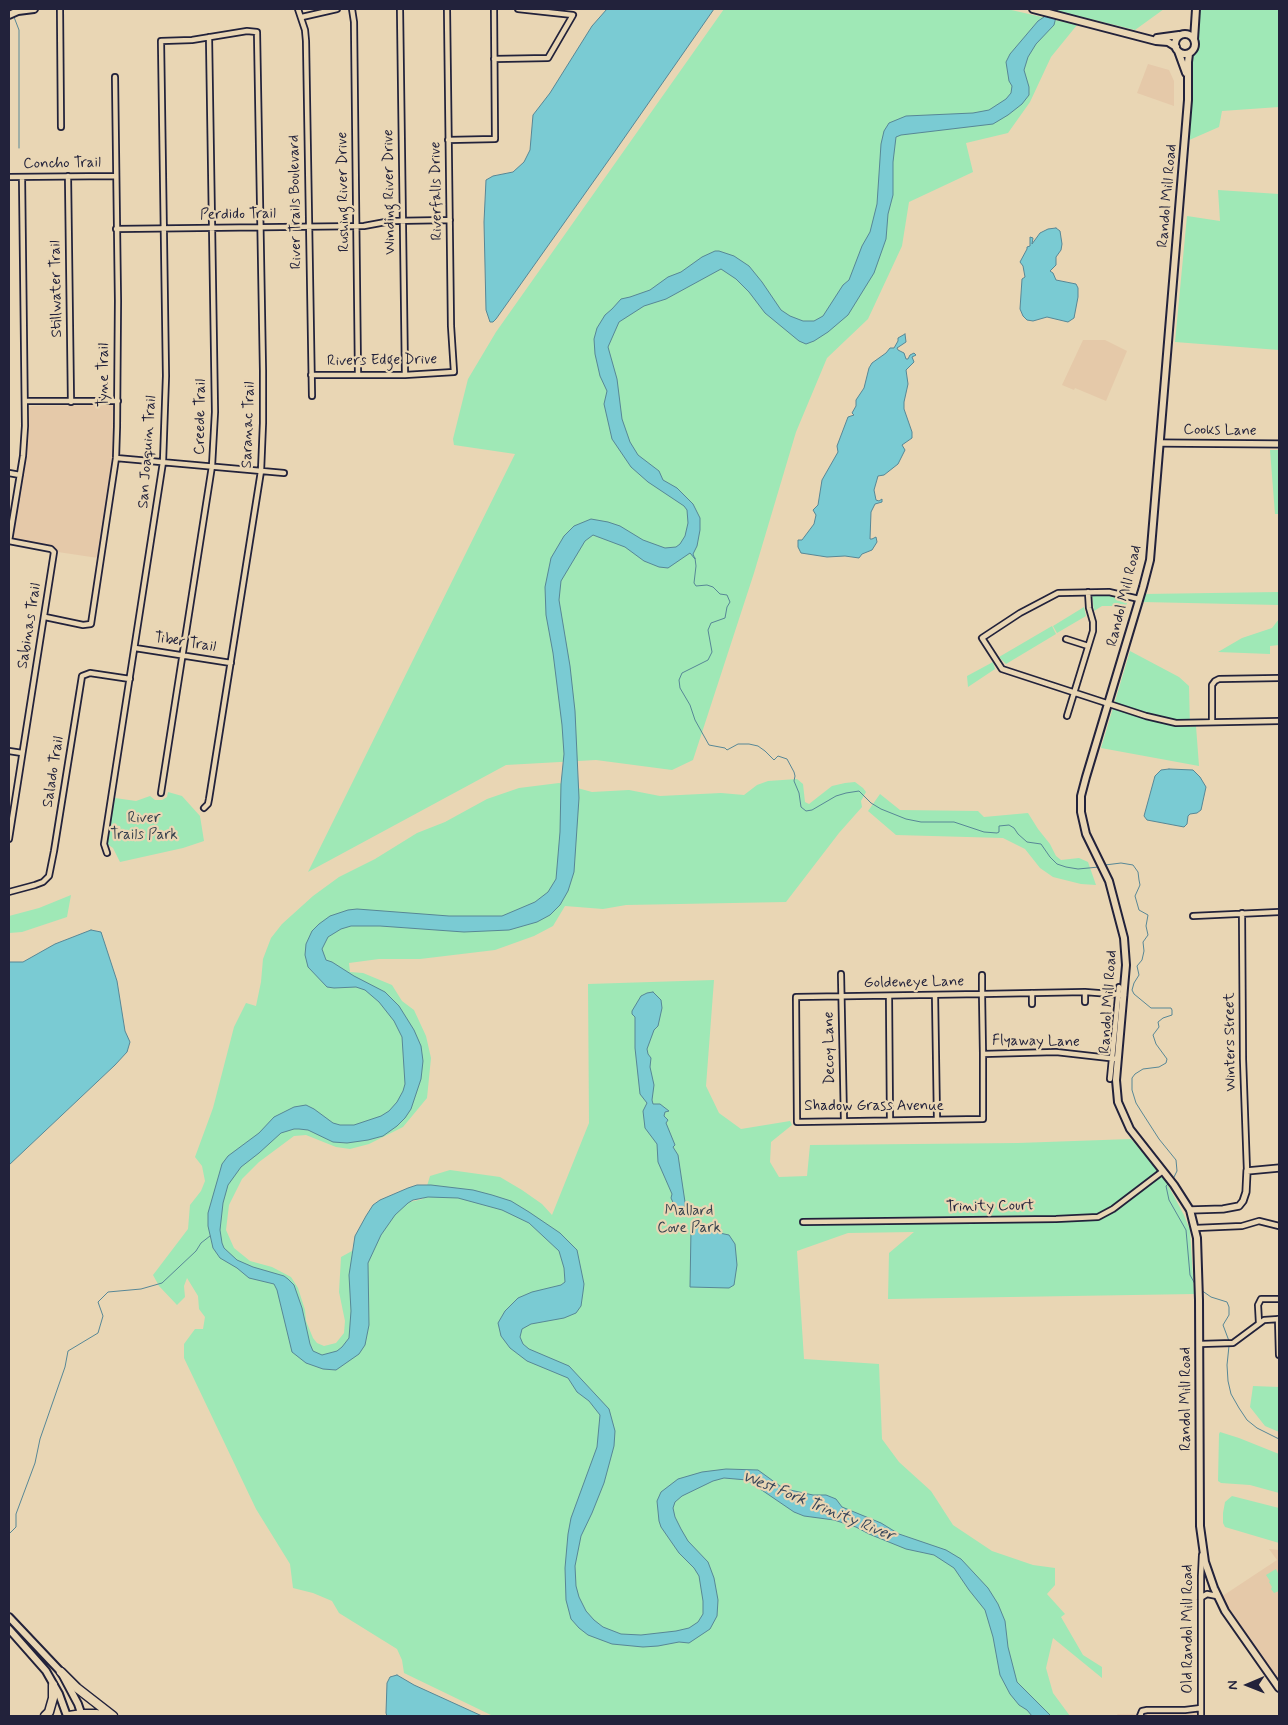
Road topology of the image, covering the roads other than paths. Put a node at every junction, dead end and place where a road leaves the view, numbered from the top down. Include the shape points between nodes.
1 (34, 9) edge
2 (60, 9) edge
3 (298, 9) edge
4 (337, 9) edge
5 (352, 9) edge
6 (400, 9) edge
7 (447, 9) edge
8 (494, 9) edge
9 (518, 9) edge
10 (1033, 9) edge
11 (1196, 9) edge
12 (9, 15) edge
13 (302, 17) junction
14 (1182, 34) junction
15 (209, 37) junction
16 (1146, 38) junction
17 (1194, 41) junction
18 (1177, 49) junction
19 (1192, 50) junction
20 (494, 59) junction
21 (115, 77) dead end
22 (1188, 82) junction
23 (61, 127) dead end
24 (448, 140) junction
25 (68, 176) junction
26 (116, 176) junction
27 (22, 177) junction
28 (9, 178) edge
29 (403, 220) junction
30 (450, 220) junction
31 (357, 226) junction
32 (261, 227) junction
33 (309, 227) junction
34 (212, 228) junction
35 (116, 229) junction
36 (164, 229) junction
37 (454, 372) joint
38 (358, 374) junction
39 (311, 375) junction
40 (405, 375) junction
41 (312, 396) dead end
42 (26, 401) junction
43 (118, 401) junction
44 (71, 402) junction
45 (1160, 443) junction
46 (1279, 444) edge
47 (116, 458) junction
48 (164, 462) junction
49 (212, 466) junction
50 (260, 471) junction
51 (9, 473) edge
52 (284, 473) dead end
53 (20, 475) junction
54 (9, 541) edge
55 (1088, 592) junction
56 (1139, 599) junction
57 (45, 618) junction
58 (1066, 639) dead end
59 (1088, 646) junction
60 (135, 648) junction
61 (183, 655) junction
62 (231, 662) junction
63 (130, 678) junction
64 (1279, 678) edge
65 (1074, 693) junction
66 (1108, 703) junction
67 (1067, 716) dead end
68 (1279, 721) edge
69 (1212, 722) junction
70 (9, 751) edge
71 (22, 753) junction
72 (162, 793) dead end
73 (204, 808) dead end
74 (9, 839) edge
75 (107, 853) dead end
76 (9, 892) edge
77 (1279, 912) edge
78 (1242, 913) junction
79 (1193, 916) dead end
80 (841, 974) dead end
81 (982, 975) dead end
82 (1119, 987) dead end
83 (1085, 992) junction
84 (1032, 993) junction
85 (982, 994) junction
86 (935, 995) junction
87 (1121, 995) junction
88 (841, 996) junction
89 (890, 996) junction
90 (796, 997) joint
91 (1085, 1002) dead end
92 (1032, 1004) dead end
93 (983, 1054) junction
94 (1115, 1059) junction
95 (1110, 1079) dead end
96 (937, 1119) junction
97 (890, 1120) junction
98 (844, 1121) junction
99 (1279, 1168) edge
100 (1163, 1171) junction
101 (1247, 1171) junction
102 (1190, 1210) junction
103 (803, 1222) dead end
104 (1279, 1226) edge
105 (1196, 1228) junction
106 (1279, 1299) edge
107 (1278, 1319) edge
108 (1259, 1323) junction
109 (1279, 1339) edge
110 (1200, 1344) junction
111 (1279, 1356) edge
112 (1203, 1551) junction
113 (1217, 1596) junction
114 (1200, 1600) junction
115 (9, 1617) edge
116 (16, 1621) junction
117 (9, 1628) edge
118 (61, 1672) junction
119 (53, 1684) junction
120 (1279, 1688) edge
121 (1201, 1708) junction
122 (82, 1715) edge
123 (45, 1716) edge
124 (68, 1716) edge
125 (106, 1716) edge
126 (114, 1716) edge
127 (1140, 1716) edge
128 (1201, 1716) edge

1 - 12 main road
2 - 23 street
3 - 13 street, River Trails Boulevard
4 - 13 street
5 - 31 street, Rushing River Drive
6 - 29 street, Winding River Drive
7 - 24 street, Riverfalls Drive
8 - 20 street
9 - 20 street via 573,15 548,58
10 - 16 main road
11 - 14 main road, Randol Mill Road via 1190,28
11 - 17 main road, Randol Mill Road
13 - 33 street, River Trails Boulevard via 306,41
14 - 16 main road
14 - 17 main road via 1191,36
14 - 18 main road, Randol Mill Road via 1176,40
15 - 32 street, Saranac Trail via 257,32
15 - 34 street, Creede Trail
15 - 36 street, San Joaquin Trail via 161,41
16 - 18 main road via 1168,42
17 - 19 main road, Randol Mill Road
18 - 19 main road via 1187,53
18 - 22 main road, Randol Mill Road
19 - 22 main road, Randol Mill Road
20 - 24 street via 495,138
21 - 26 street, Tyne Trail
22 - 45 main road, Randol Mill Road
24 - 30 street, Riverfalls Drive
25 - 26 street, Concho Trail
25 - 27 street, Concho Trail
25 - 44 street, Stillwater Trail
26 - 35 street, Tyne Trail
27 - 28 street, Concho Trail
27 - 42 street
29 - 30 street, Perdido Trail
29 - 31 street, Perdido Trail
29 - 40 street, Winding River Drive
30 - 37 street, Riverfalls Drive
31 - 33 street, Perdido Trail
31 - 38 street, Rushing River Drive
32 - 33 street, Perdido Trail
32 - 34 street, Perdido Trail
32 - 50 street, Saranac Trail via 263,423
33 - 39 street, River Trails Boulevard
34 - 36 street, Perdido Trail
34 - 49 street, Creede Trail
35 - 36 street, Perdido Trail
35 - 43 street, Tyne Trail
36 - 48 street, San Joaquin Trail
37 - 40 street, Rivers Edge Drive
38 - 39 street, Rivers Edge Drive
38 - 40 street, Rivers Edge Drive
39 - 41 street, River Trails Boulevard
42 - 44 street
42 - 53 street
43 - 44 street
43 - 47 street, Tyne Trail
45 - 46 street, Cooks Lane
45 - 56 main road, Randol Mill Road via 1150,560
47 - 48 street
47 - 57 street, Tyne Trail via 91,624
48 - 49 street
48 - 60 street, San Joaquin Trail
49 - 50 street
49 - 61 street, Creede Trail
50 - 52 street
50 - 62 street, Saranac Trail
51 - 53 street
53 - 54 street
54 - 57 street, Sabinas Trail via 54,552
55 - 56 street via 1117,593
55 - 59 street via 1093,626
55 - 65 street via 1053,594 982,638 1002,669
56 - 66 main road, Randol Mill Road
57 - 71 street, Sabinas Trail
58 - 59 street
59 - 65 street
60 - 61 street, Tiber Trail
60 - 63 street, San Joaquin Trail
61 - 62 street, Tiber Trail
61 - 72 street, Creede Trail
62 - 73 street, Saranac Trail via 208,804
63 - 75 street, San Joaquin Trail via 104,844
63 - 76 street, Salado Trail via 90,672 82,676 48,876 44,882
64 - 69 street via 1215,681 1212,685
65 - 66 street
65 - 67 street
66 - 69 street via 1167,721
66 - 87 main road, Randol Mill Road via 1081,796 1086,834 1107,878 1125,944 1126,965
68 - 69 street
70 - 71 street
71 - 74 street, Sabinas Trail
77 - 78 street
78 - 79 street
78 - 101 street, Winters Street
80 - 88 street, Decoy Lane
81 - 85 street
82 - 87 street, Randol Mill Road
83 - 84 street, Goldeneye Lane
83 - 87 street, Goldeneye Lane
83 - 91 street
84 - 85 street, Goldeneye Lane
84 - 92 street
85 - 86 street, Goldeneye Lane
85 - 93 street
86 - 89 street, Goldeneye Lane
86 - 96 street
87 - 94 main road, Randol Mill Road
88 - 89 street, Goldeneye Lane
88 - 90 street, Goldeneye Lane
88 - 98 street, Decoy Lane
89 - 97 street
90 - 98 street, Shadow Grass Avenue via 797,1122
93 - 94 street, Flyaway Lane via 1056,1052
93 - 96 street, Shadow Grass Avenue via 984,1119
94 - 95 street, Randol Mill Road
94 - 100 main road, Randol Mill Road via 1120,1109 1130,1129
96 - 97 street, Shadow Grass Avenue
97 - 98 street, Shadow Grass Avenue
99 - 101 street
100 - 102 main road, Randol Mill Road
100 - 103 street, Trinity Court via 1113,1210 1098,1217
101 - 102 street via 1246,1192 1239,1206
102 - 105 main road, Randol Mill Road
104 - 105 street via 1259,1221 1242,1226
105 - 110 main road, Randol Mill Road
106 - 108 street via 1261,1299
107 - 108 street
107 - 109 street
108 - 110 street via 1233,1343
109 - 111 street
110 - 112 main road, Randol Mill Road via 1200,1526
112 - 113 main road, Randol Mill Road
112 - 114 street, Old Randol Mill Road
113 - 114 street via 1207,1594
113 - 120 main road, Randol Mill Road
114 - 121 street, Old Randol Mill Road
115 - 116 main road
116 - 117 street
116 - 118 main road
117 - 119 main road via 46,1671
118 - 122 main road
118 - 126 highway via 76,1688
119 - 123 highway via 53,1698
119 - 124 main road
121 - 127 street, Old Randol Mill Road via 1147,1710
121 - 128 street, Old Randol Mill Road
122 - 124 highway
122 - 125 highway

